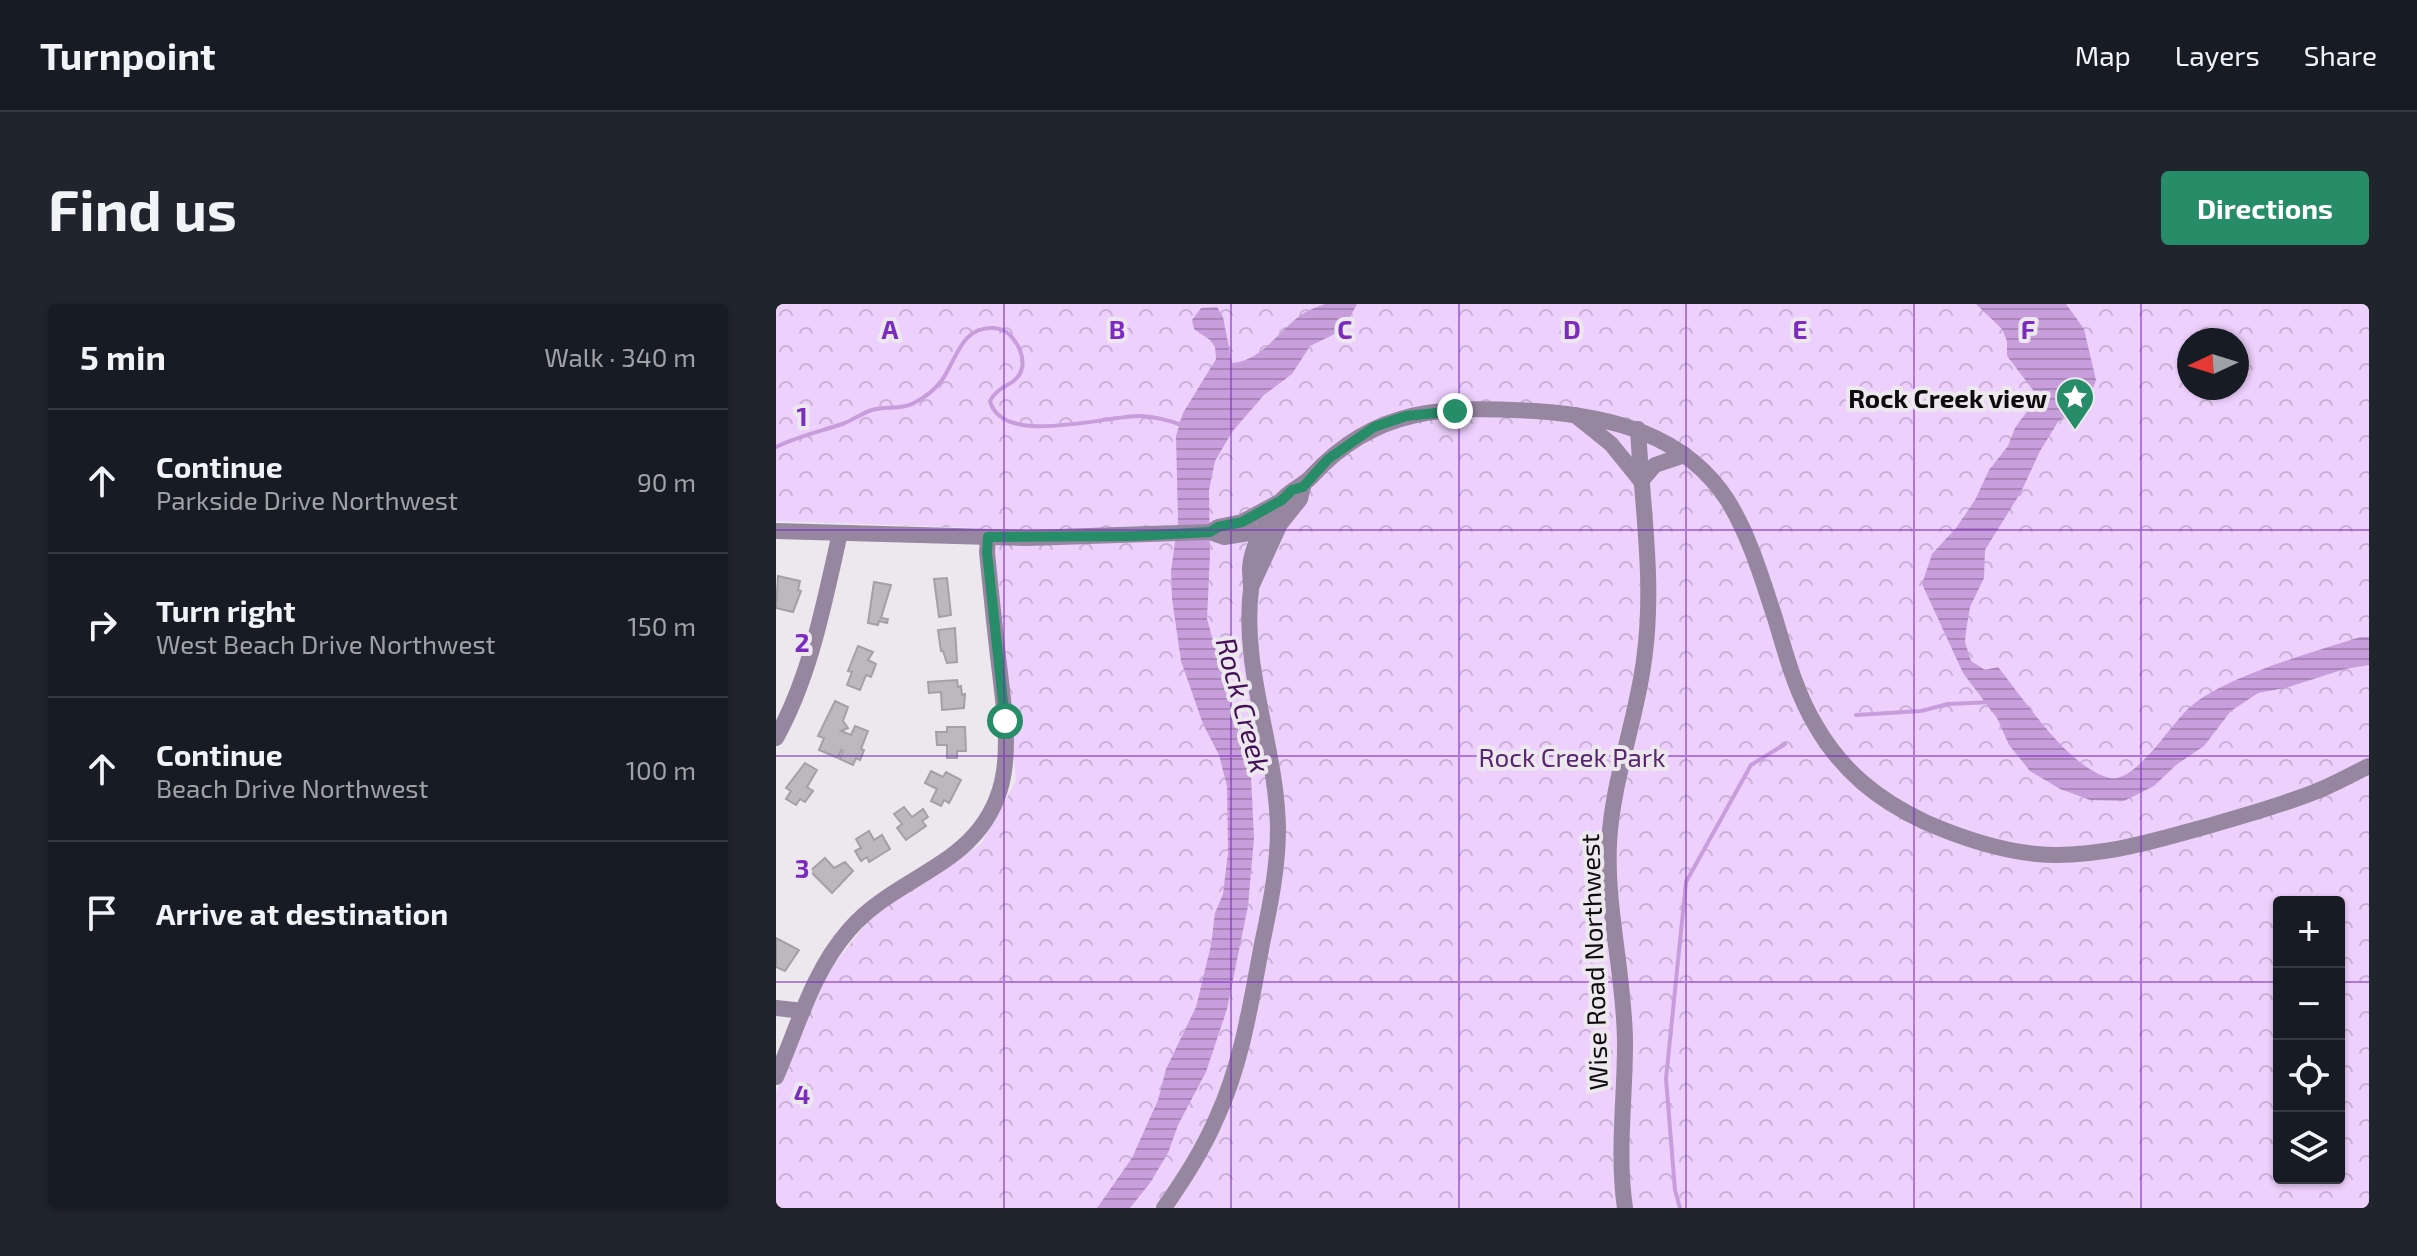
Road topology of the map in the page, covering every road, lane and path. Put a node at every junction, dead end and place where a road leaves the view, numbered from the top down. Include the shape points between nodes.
1 (1574, 415) junction
2 (1638, 429) junction
3 (1685, 455) junction
4 (1641, 481) junction
5 (1303, 487) junction
6 (1282, 500) junction
7 (1242, 522) junction
8 (1280, 524) junction
9 (776, 531) edge
10 (1263, 532) junction
11 (840, 533) junction
12 (1217, 535) junction
13 (988, 537) junction
14 (1267, 550) junction
15 (1250, 567) junction
16 (1252, 585) junction
17 (776, 738) edge
18 (2369, 766) edge
19 (776, 1008) edge
20 (803, 1011) junction
21 (776, 1077) edge
22 (1164, 1208) edge
23 (1625, 1208) edge

1 - 2 street
1 - 4 street via 1611,444
1 - 5 street via 1504,410 1406,416 1348,443
2 - 3 street
2 - 4 street, Wise Road Northwest
3 - 4 street via 1655,465
3 - 18 street via 1727,499 1745,533 1797,688 1817,728 1845,767 1889,805 1950,833 2037,854 2140,846 2317,792
4 - 23 street, Wise Road Northwest via 1649,580 1647,632 1641,684 1616,781 1609,848 1624,1015
5 - 6 street
5 - 8 street
6 - 7 street
6 - 10 street
7 - 10 street
7 - 12 street via 1218,527
8 - 10 street
8 - 14 street
9 - 11 street
10 - 12 street
10 - 14 street
10 - 15 street
11 - 13 street
11 - 17 street via 806,670
12 - 13 street
12 - 15 street via 1241,552
13 - 20 street via 1006,744 996,801 980,829 955,855 889,894 852,927 825,964
14 - 16 street
15 - 16 street
16 - 22 street via 1250,656 1278,829 1274,879 1250,1007 1227,1093 1204,1146
19 - 20 street
20 - 21 street

